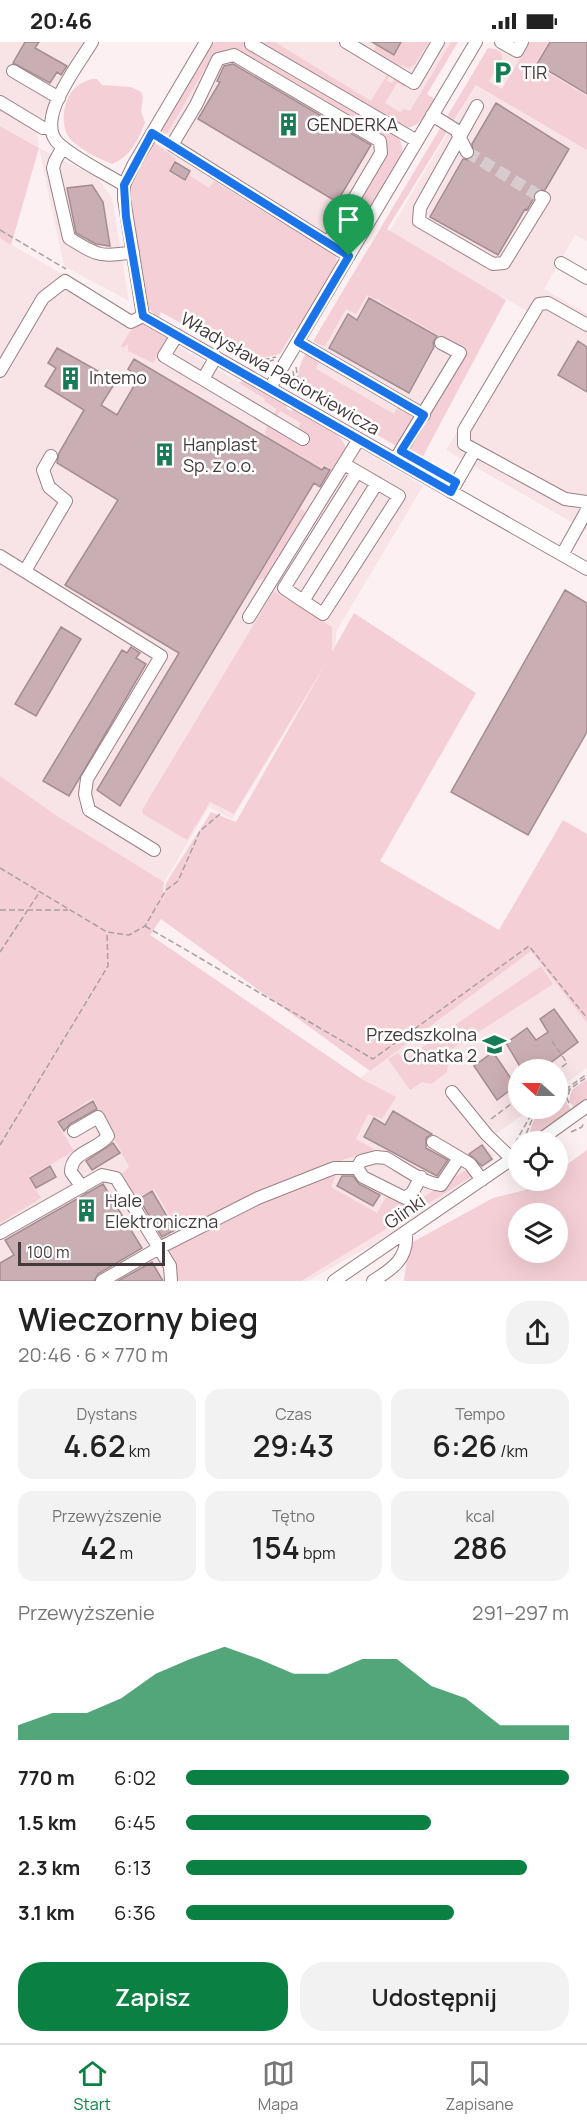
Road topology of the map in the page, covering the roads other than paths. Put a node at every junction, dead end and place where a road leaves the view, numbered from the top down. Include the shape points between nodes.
1 (206, 42) edge
2 (346, 42) edge
3 (438, 42) edge
4 (476, 42) edge
5 (501, 42) edge
6 (522, 42) edge
7 (86, 44) edge
8 (251, 44) dead end
9 (13, 71) dead end
10 (59, 98) junction
11 (0, 102) edge
12 (477, 106) dead end
13 (432, 116) junction
14 (50, 128) junction
15 (152, 133) junction
16 (460, 138) junction
17 (417, 141) junction
18 (172, 145) junction
19 (63, 147) junction
20 (467, 152) tunnel mouth
21 (124, 185) junction
22 (541, 196) dead end
23 (328, 243) junction
24 (132, 252) junction
25 (349, 256) junction
26 (561, 263) dead end
27 (587, 278) edge
28 (143, 316) junction
29 (587, 325) edge
30 (177, 335) junction
31 (298, 342) junction
32 (441, 343) dead end
33 (216, 357) junction
34 (0, 371) edge
35 (203, 379) junction
36 (270, 388) junction
37 (424, 415) junction
38 (303, 439) dead end
39 (359, 440) junction
40 (476, 450) junction
41 (51, 456) dead end
42 (395, 460) junction
43 (344, 464) junction
44 (357, 472) junction
45 (377, 483) junction
46 (451, 492) junction
47 (587, 502) edge
48 (587, 510) edge
49 (562, 555) junction
50 (0, 556) edge
51 (587, 569) edge
52 (26, 572) junction
53 (303, 601) junction
54 (249, 617) dead end
55 (154, 850) dead end
56 (452, 1092) dead end
57 (587, 1106) edge
58 (74, 1131) dead end
59 (552, 1131) edge
60 (433, 1142) dead end
61 (508, 1151) edge
62 (459, 1158) junction
63 (508, 1159) edge
64 (357, 1168) junction
65 (421, 1177) junction
66 (482, 1180) junction
67 (82, 1187) junction
68 (0, 1233) edge
69 (406, 1234) junction
70 (159, 1248) junction
71 (102, 1281) edge
72 (171, 1281) edge
73 (334, 1281) edge
74 (373, 1281) edge

1 - 15 street
2 - 3 street via 414,83
4 - 13 street
5 - 6 street via 516,51
7 - 10 street
8 - 17 street
9 - 10 street
10 - 14 street via 50,116
11 - 14 street via 43,128
12 - 16 street
13 - 16 street via 456,130
13 - 17 street
14 - 19 street
15 - 18 street
15 - 21 street
16 - 20 street
16 - 22 street via 420,208 419,221 493,264 504,263 544,198
17 - 25 street
18 - 23 street
18 - 23 street via 218,59 234,55 380,141 381,153
19 - 21 street
19 - 24 street via 53,168 69,238 96,254
21 - 24 street
23 - 25 street
24 - 28 street
25 - 31 street
26 - 27 street
28 - 30 street, Władysława Paciorkiewicza
28 - 34 street via 130,322 65,281 43,298
29 - 40 street via 548,303 538,304 464,430 464,444
30 - 33 street, Władysława Paciorkiewicza
30 - 35 street via 164,356
31 - 36 street
31 - 37 street
32 - 37 street via 460,353
33 - 35 street
33 - 36 street, Władysława Paciorkiewicza
35 - 38 street
36 - 39 street, Władysława Paciorkiewicza
37 - 42 street
39 - 42 street, Władysława Paciorkiewicza
39 - 43 street
40 - 46 street
40 - 47 street via 566,499
41 - 52 street via 43,470 49,487 66,501
42 - 46 street, Władysława Paciorkiewicza
43 - 44 street
43 - 54 street
44 - 45 street
44 - 53 street via 284,588
45 - 53 street
45 - 53 street via 399,496 323,614
46 - 49 street, Władysława Paciorkiewicza
48 - 49 street
49 - 51 street, Władysława Paciorkiewicza
50 - 52 street
52 - 55 street via 161,656 87,779 85,794 89,810
56 - 61 street via 487,1135
57 - 59 street
58 - 67 street via 98,1117 108,1136 78,1155 72,1165 71,1173
60 - 62 street
62 - 65 street via 441,1185
62 - 66 street via 470,1164
63 - 66 street, Glinki
64 - 65 street via 361,1161 382,1157
64 - 65 street via 358,1174 405,1198
64 - 70 street via 334,1168 258,1198
66 - 69 street, Glinki
67 - 68 street
67 - 70 street via 102,1175 116,1178
69 - 73 street, Glinki
69 - 74 street via 407,1245 398,1264
70 - 71 street
70 - 72 street via 170,1266

